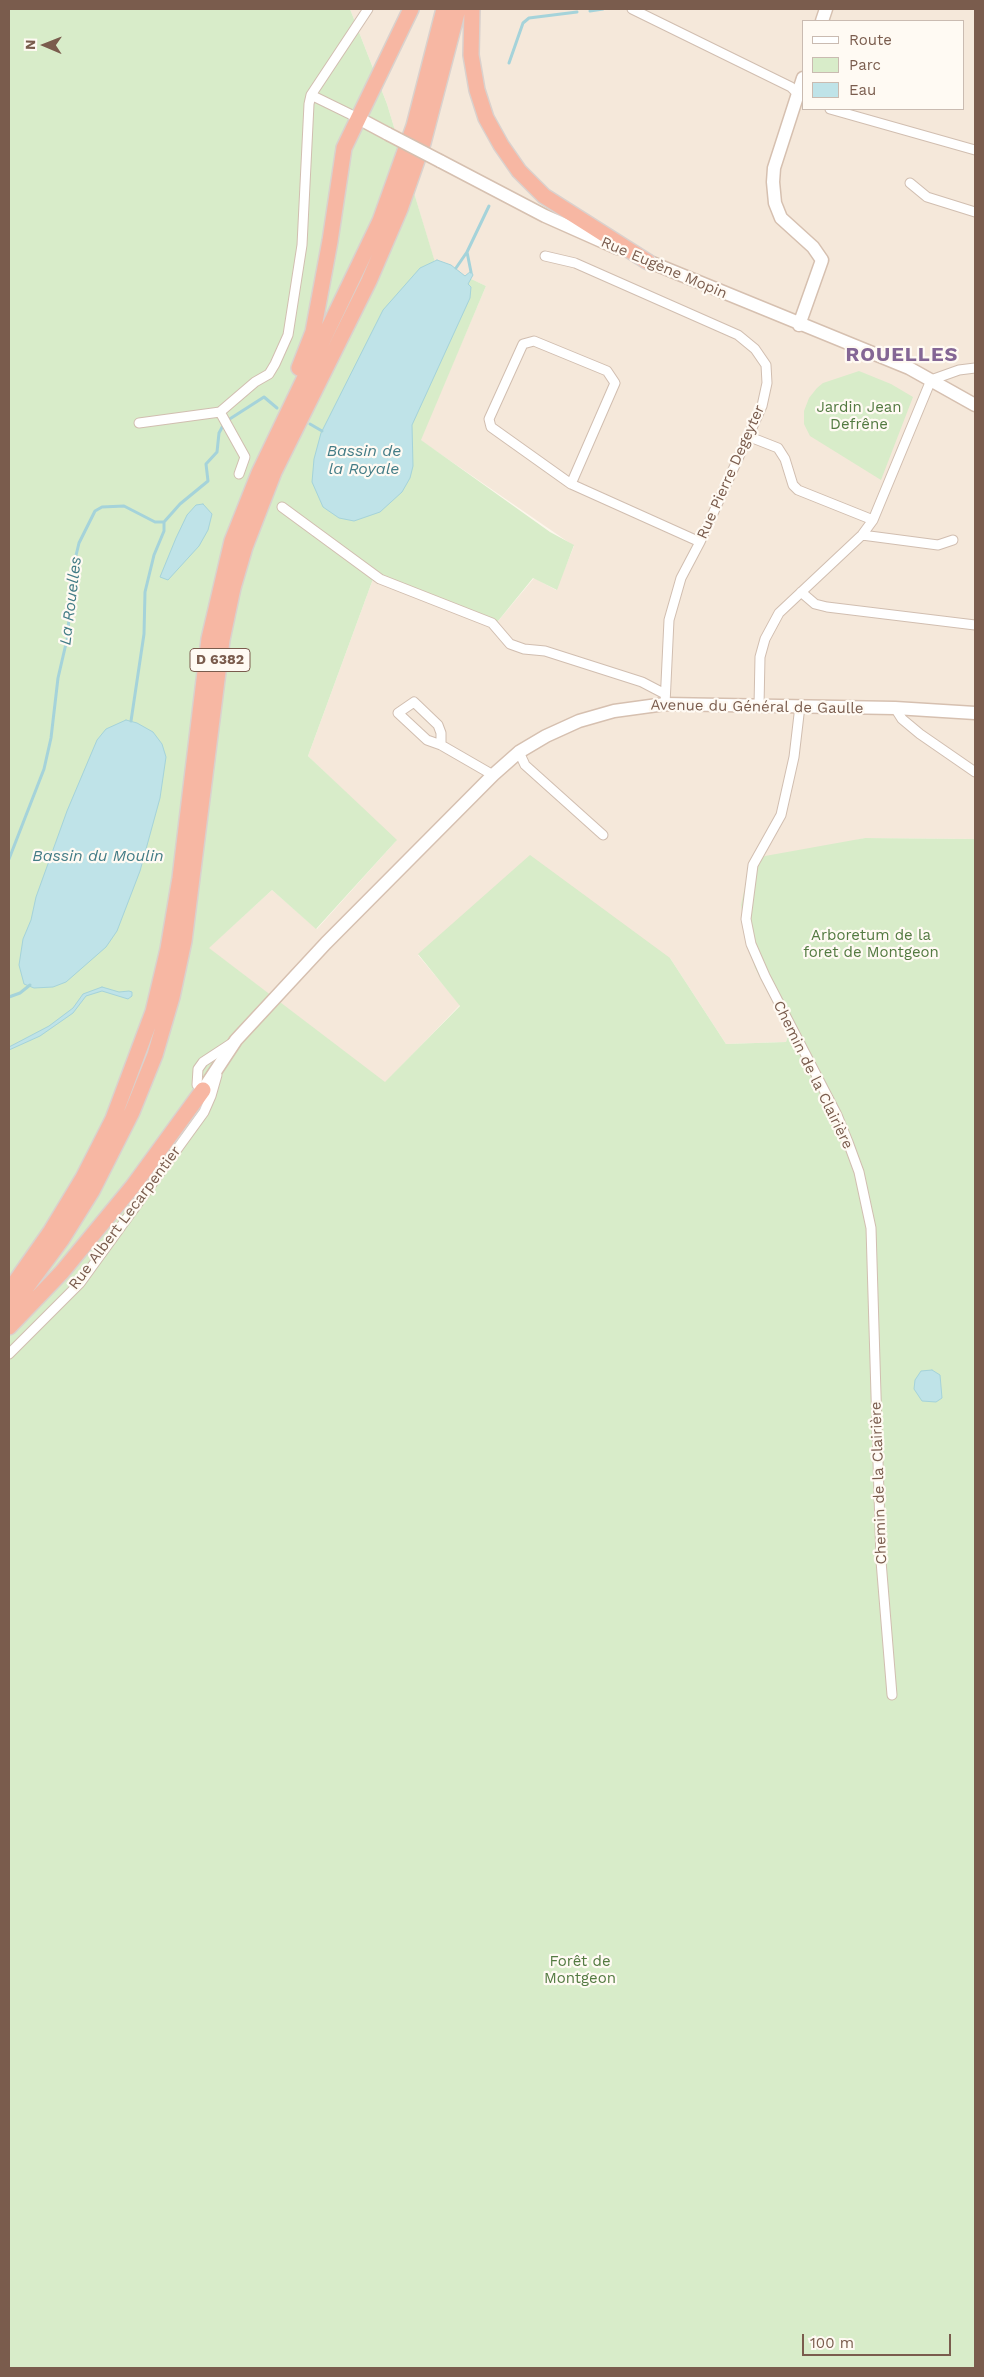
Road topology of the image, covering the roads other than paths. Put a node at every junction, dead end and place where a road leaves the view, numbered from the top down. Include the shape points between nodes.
1 (368, 9) edge
2 (412, 9) edge
3 (444, 9) edge
4 (458, 9) edge
5 (472, 9) edge
6 (632, 9) edge
7 (311, 95) junction
8 (800, 96) edge
9 (834, 110) edge
10 (358, 118) junction
11 (975, 150) edge
12 (910, 183) dead end
13 (975, 212) edge
14 (545, 256) dead end
15 (648, 262) junction
16 (799, 325) junction
17 (975, 368) edge
18 (931, 380) junction
19 (975, 405) edge
20 (220, 412) junction
21 (140, 423) dead end
22 (750, 436) junction
23 (269, 452) junction
24 (239, 474) dead end
25 (571, 484) junction
26 (282, 507) dead end
27 (872, 520) junction
28 (862, 535) junction
29 (953, 540) dead end
30 (700, 542) junction
31 (801, 592) junction
32 (975, 625) edge
33 (665, 699) junction
34 (759, 706) junction
35 (800, 706) junction
36 (895, 708) junction
37 (975, 713) edge
38 (441, 745) junction
39 (520, 752) junction
40 (975, 772) edge
41 (493, 775) junction
42 (603, 835) dead end
43 (236, 1040) junction
44 (207, 1093) junction
45 (9, 1291) edge
46 (9, 1311) edge
47 (9, 1327) edge
48 (9, 1354) edge
49 (892, 1695) dead end

1 - 7 street
2 - 10 highway
3 - 23 highway, D 6382 via 414,126 380,221
4 - 46 highway, D 6382 via 423,143 400,209 274,472 244,547 222,640 184,941 155,1054 132,1112 92,1191 62,1240
5 - 15 highway via 471,55 477,90 486,118 519,171 544,196
6 - 8 street via 791,87
7 - 10 street
7 - 20 street via 302,245 288,335 269,374
8 - 16 street via 772,182 775,203 782,218 822,260
9 - 11 street
10 - 15 street, Rue Eugène Mopin, bridge via 545,216
10 - 23 highway via 344,148 313,332
12 - 13 street via 927,198
14 - 22 street, Rue Pierre Degeyter via 575,264 659,299 738,335 755,349 766,365 767,383
15 - 16 street, Rue Eugène Mopin
16 - 18 street, Rue Eugène Mopin via 909,368
17 - 18 street
18 - 19 street, Rue Eugène Mopin
18 - 27 street
20 - 21 street
20 - 24 street via 245,457
22 - 27 street via 778,448 798,490
22 - 30 street, Rue Pierre Degeyter
23 - 45 highway, D 6382 via 232,541 216,602 180,878 153,1012 113,1119 83,1178
25 - 25 street via 491,426 489,419 523,344 534,340 607,371 615,383
25 - 30 street
26 - 33 street via 380,579 492,623 510,644 524,650 545,651 633,679
27 - 28 street
28 - 29 street via 938,545
28 - 31 street
30 - 33 street, Rue Pierre Degeyter via 681,578 669,620
31 - 32 street via 815,604 827,607
31 - 34 street via 779,613 765,639 758,674
33 - 34 street, Avenue du Général de Gaulle
33 - 39 street, Avenue du Général de Gaulle via 578,721
34 - 35 street, Avenue du Général de Gaulle
35 - 36 street, Avenue du Général de Gaulle
35 - 49 street, Chemin de la Clairière via 794,757 781,815 754,865 746,919 765,976 848,1142 871,1228 881,1561
36 - 37 street, Avenue du Général de Gaulle
36 - 40 street via 902,719 920,734
38 - 38 street via 438,725 414,702 398,713 427,740
38 - 41 street
39 - 41 street, Avenue du Général de Gaulle
39 - 42 street via 524,766
41 - 43 street, Avenue du Général de Gaulle via 326,943
43 - 44 street, Avenue du Général de Gaulle via 218,1067
43 - 44 street via 203,1062 198,1069 198,1085
44 - 47 highway via 62,1272
44 - 48 street, Rue Albert Lecarpentier via 204,1112 80,1282

